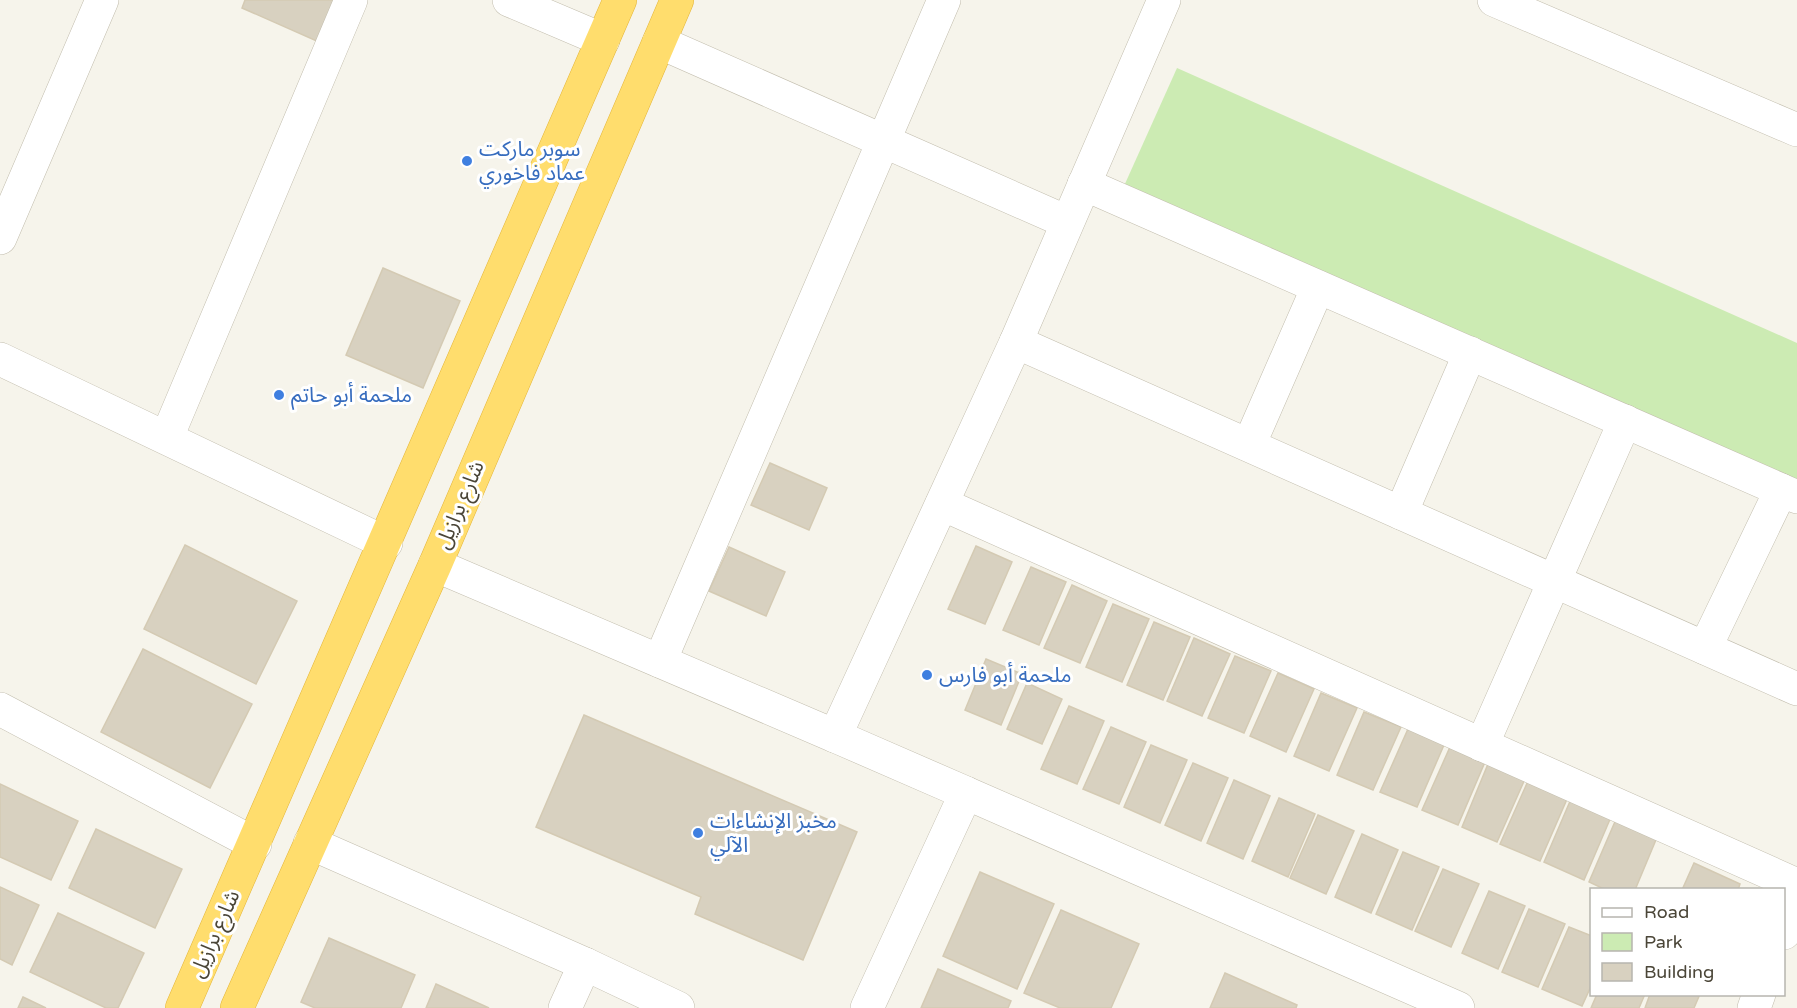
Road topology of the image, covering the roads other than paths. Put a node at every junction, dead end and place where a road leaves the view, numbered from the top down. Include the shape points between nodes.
1 (102, 0) edge
2 (351, 0) edge
3 (509, 0) edge
4 (620, 0) edge
5 (677, 0) edge
6 (944, 0) edge
7 (1164, 0) edge
8 (1494, 0) edge
9 (603, 40) junction
10 (659, 42) junction
11 (1797, 130) edge
12 (881, 140) junction
13 (1084, 184) junction
14 (1067, 222) junction
15 (0, 238) edge
16 (1318, 287) junction
17 (1016, 342) junction
18 (1470, 353) junction
19 (0, 359) edge
20 (1625, 422) junction
21 (167, 437) junction
22 (1249, 445) junction
23 (1789, 494) edge
24 (942, 504) junction
25 (1401, 513) junction
26 (386, 543) junction
27 (435, 566) junction
28 (1553, 581) junction
29 (1705, 648) junction
30 (660, 662) junction
31 (1797, 689) edge
32 (0, 710) edge
33 (835, 736) junction
34 (1482, 745) junction
35 (966, 793) junction
36 (310, 843) junction
37 (255, 844) junction
38 (1797, 885) edge
39 (1797, 900) edge
40 (1785, 930) edge
41 (585, 964) junction
42 (182, 1008) edge
43 (237, 1008) edge
44 (565, 1008) edge
45 (678, 1008) edge
46 (867, 1008) edge
47 (1458, 1008) edge

1 - 15 street
2 - 21 street
3 - 9 street
4 - 9 highway, شارع برازيل
5 - 10 highway, شارع برازيل
6 - 12 street
7 - 13 street
8 - 11 street
9 - 26 highway, شارع برازيل
10 - 12 street
10 - 27 highway, شارع برازيل
12 - 14 street
12 - 30 street
13 - 14 street
13 - 16 street
14 - 17 street
16 - 18 street
16 - 22 street
17 - 22 street
17 - 24 street
18 - 20 street
18 - 25 street
19 - 21 street
20 - 23 street
20 - 28 street
21 - 26 street
22 - 25 street
23 - 29 street
24 - 33 street
24 - 34 street
25 - 28 street
26 - 37 highway, شارع برازيل
27 - 30 street
27 - 36 highway, شارع برازيل
28 - 29 street
28 - 34 street
29 - 31 street
30 - 33 street
32 - 37 street
33 - 35 street
34 - 38 street
35 - 46 street
35 - 47 street
36 - 41 street
36 - 43 highway, شارع برازيل
37 - 42 highway, شارع برازيل
39 - 40 street
41 - 44 street
41 - 45 street

